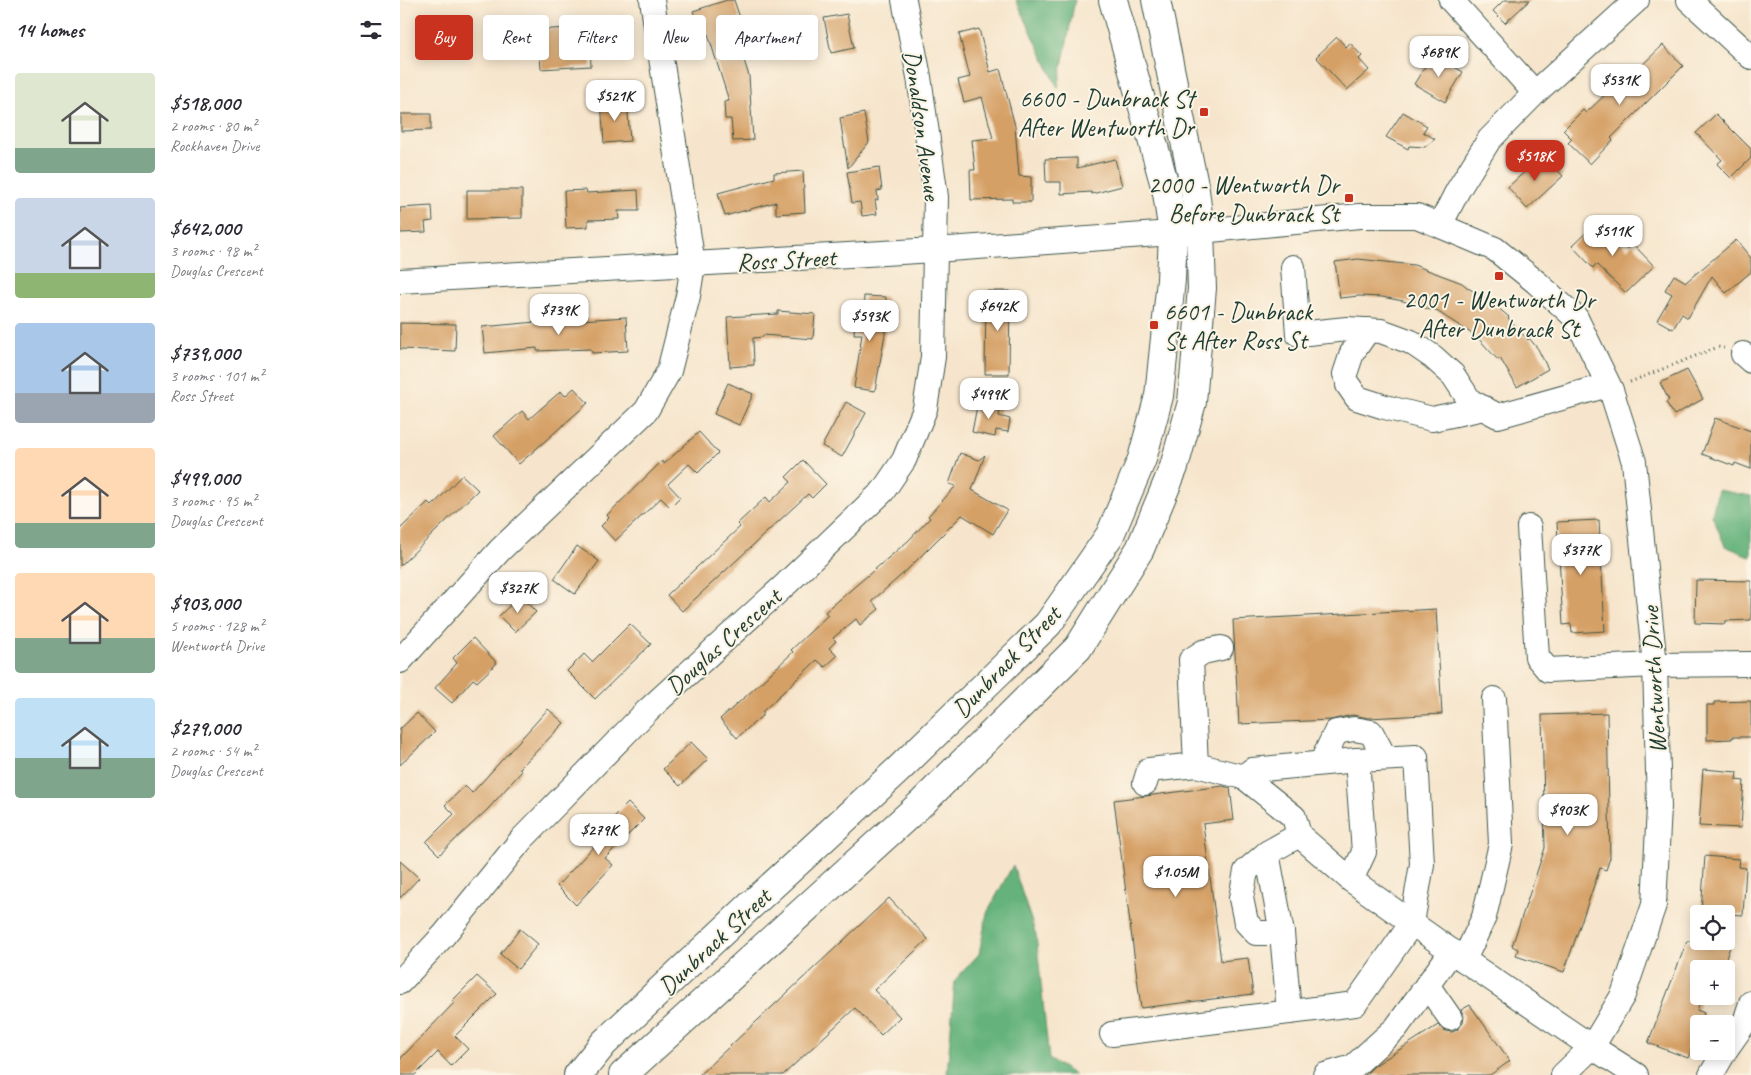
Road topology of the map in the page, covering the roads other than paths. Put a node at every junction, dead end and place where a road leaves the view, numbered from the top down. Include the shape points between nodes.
1 (652, 0) edge
2 (904, 0) edge
3 (1113, 0) edge
4 (1156, 0) edge
5 (1451, 0) edge
6 (1636, 0) edge
7 (1689, 0) edge
8 (1751, 57) edge
9 (1535, 93) junction
10 (1440, 225) junction
11 (1200, 231) junction
12 (1173, 233) junction
13 (935, 250) junction
14 (693, 264) junction
15 (1293, 267) dead end
16 (400, 281) edge
17 (1368, 330) junction
18 (1609, 387) junction
19 (1484, 408) junction
20 (1529, 527) dead end
21 (1221, 648) dead end
22 (400, 661) edge
23 (1751, 664) edge
24 (1655, 665) junction
25 (1494, 699) dead end
26 (1385, 758) junction
27 (1357, 760) junction
28 (1325, 763) junction
29 (1196, 765) junction
30 (1244, 777) junction
31 (1145, 783) dead end
32 (1299, 835) junction
33 (1267, 854) junction
34 (1352, 880) junction
35 (1412, 923) junction
36 (1282, 933) junction
37 (1458, 955) junction
38 (400, 982) edge
39 (1427, 985) junction
40 (1289, 1012) junction
41 (1749, 1017) edge
42 (1450, 1018) dead end
43 (1112, 1034) dead end
44 (1735, 1037) edge
45 (1592, 1047) junction
46 (1720, 1060) edge
47 (1347, 1071) edge
48 (578, 1075) edge
49 (623, 1075) edge
50 (1325, 1075) edge
51 (1563, 1075) edge
52 (1636, 1075) edge
53 (1711, 1075) edge

1 - 14 street
2 - 13 street, Donaldson Avenue via 936,197
3 - 12 main road, Dunbrack Street via 1167,193
4 - 11 main road, Dunbrack Street via 1195,190
5 - 9 street
6 - 9 street
7 - 8 street
9 - 10 street via 1489,140
10 - 11 street, Wentworth Drive via 1417,216 1360,216
10 - 18 street, Wentworth Drive via 1495,249 1576,318
11 - 12 street, Wentworth Drive
11 - 49 main road, Dunbrack Street via 1202,288 1192,402 1174,468 1140,550 1078,648 924,801
12 - 13 street, Ross Street
12 - 48 main road, Dunbrack Street via 1158,396 1142,459 1110,535 1048,624 898,770 611,1037
13 - 14 street, Ross Street
13 - 38 street, Douglas Crescent via 933,357 925,409 904,460 883,491 647,711 522,839 444,935
14 - 16 street, Ross Street
14 - 22 street via 669,371 646,411 500,550
15 - 17 street via 1298,334
17 - 19 street via 1381,331 1411,342 1434,357 1453,375 1470,401
17 - 19 street via 1352,353 1347,380 1357,398 1432,419
18 - 19 street via 1498,416
18 - 24 street, Wentworth Drive via 1634,462
20 - 24 street via 1537,657 1548,670
21 - 29 street via 1202,652 1191,660
23 - 24 street
24 - 45 street, Wentworth Drive via 1659,806 1654,905 1623,995
25 - 37 street via 1501,844 1484,917
26 - 27 street
26 - 28 street via 1371,732 1354,729 1336,732 1325,754
26 - 35 street via 1416,757 1422,864
27 - 28 street
27 - 34 street via 1364,852
28 - 30 street via 1252,770
29 - 30 street
29 - 31 street via 1149,770
30 - 32 street via 1294,817
32 - 33 street
32 - 34 street
33 - 36 street
33 - 36 street via 1246,871 1241,898 1246,922 1256,933
34 - 35 street
35 - 37 street
35 - 40 street via 1355,1004
36 - 40 street
37 - 39 street
37 - 45 street
39 - 42 street
39 - 47 street via 1396,1028
40 - 43 street
41 - 44 street
45 - 51 street, Wentworth Drive
45 - 52 street
46 - 53 street
47 - 50 street

